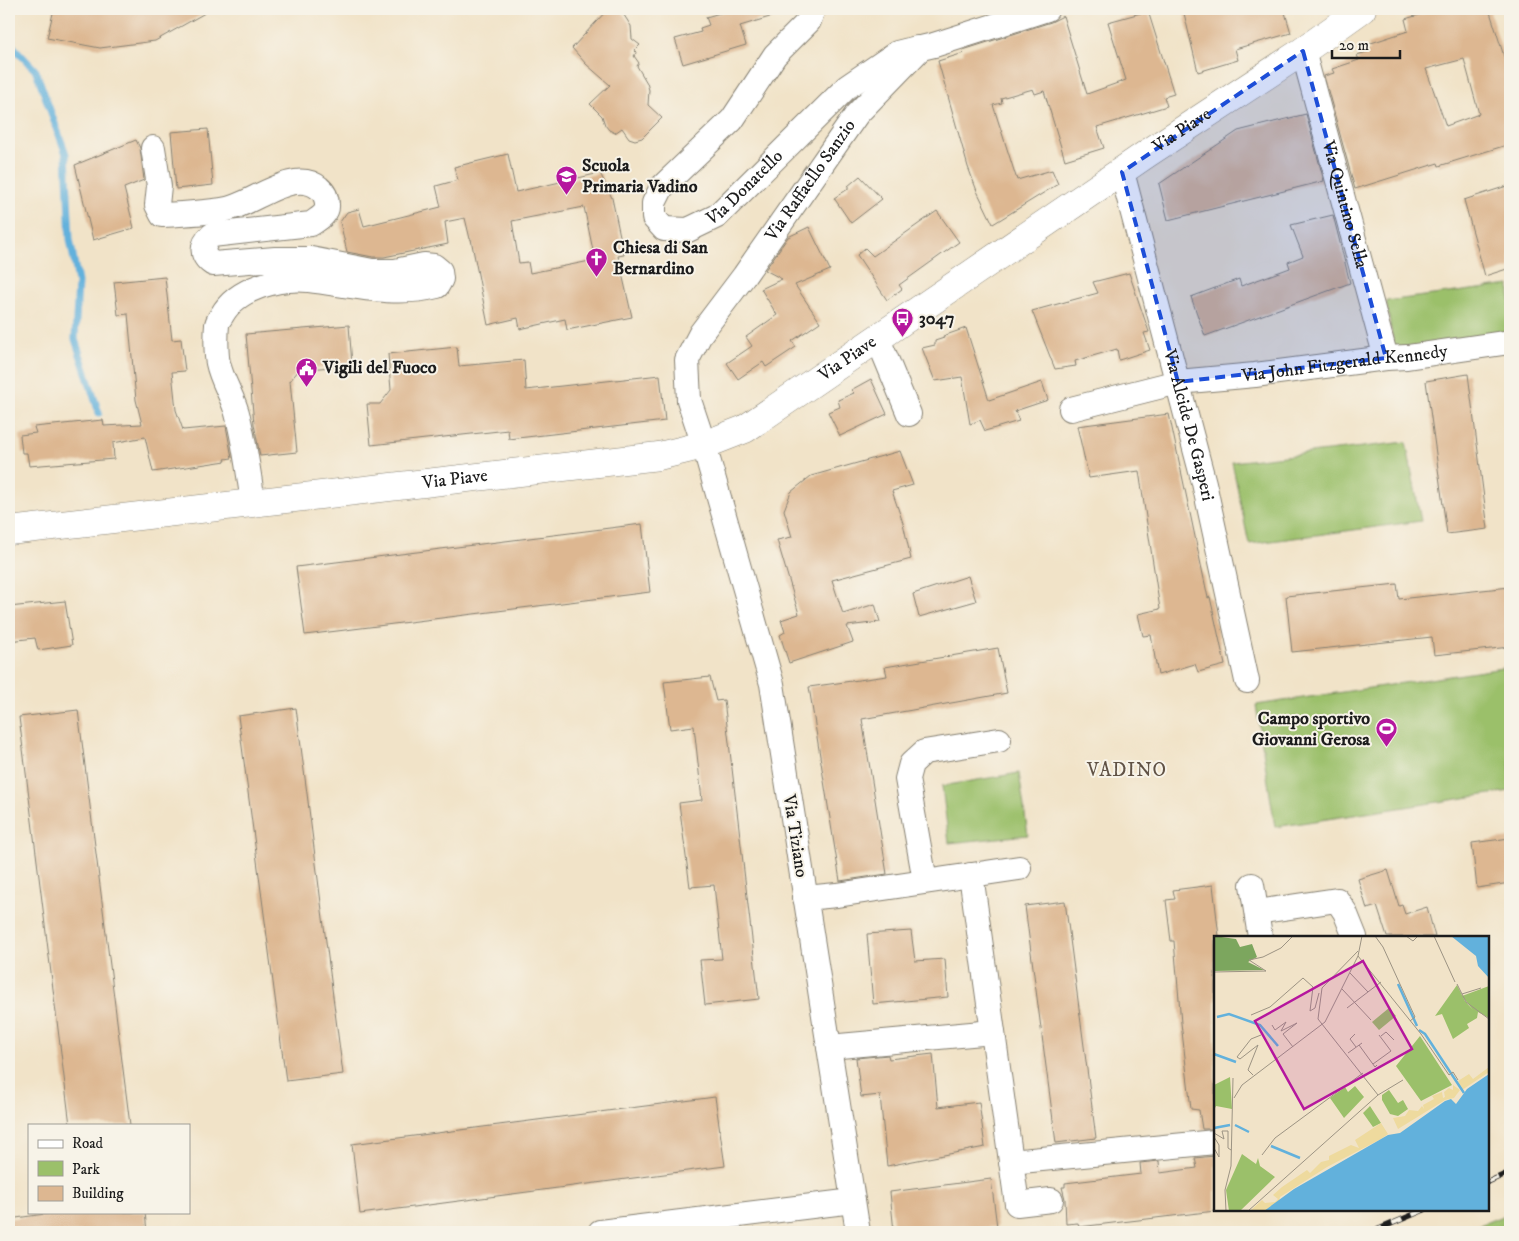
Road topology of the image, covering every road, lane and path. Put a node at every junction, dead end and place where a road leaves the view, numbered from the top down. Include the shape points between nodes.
1 (813, 9) edge
2 (1047, 9) edge
3 (1362, 9) edge
4 (921, 48) junction
5 (1303, 51) junction
6 (152, 148) dead end
7 (1122, 172) junction
8 (878, 339) junction
9 (1510, 342) edge
10 (1386, 358) junction
11 (1178, 382) junction
12 (1071, 409) dead end
13 (909, 414) dead end
14 (704, 446) junction
15 (253, 503) junction
16 (9, 531) edge
17 (1247, 682) dead end
18 (999, 740) dead end
19 (1018, 868) dead end
20 (971, 875) junction
21 (925, 881) junction
22 (1252, 885) dead end
23 (805, 898) junction
24 (1257, 912) junction
25 (1260, 936) edge
26 (1355, 936) edge
27 (993, 1032) junction
28 (829, 1047) junction
29 (1214, 1142) edge
30 (1011, 1162) junction
31 (1051, 1200) dead end
32 (853, 1201) junction
33 (600, 1232) edge
34 (858, 1232) edge

1 - 4 street, Via Donatello via 808,21 775,55 732,120 662,187 654,203 654,218 664,229 688,230 717,216 847,86 897,53
2 - 4 street
3 - 5 main road, Via Piave
4 - 14 street, Via Raffaello Sanzio via 857,114 701,333 687,360 688,400
5 - 7 main road, Via Piave
5 - 10 street, Via Quintino Sella
6 - 15 street via 160,186 157,205 162,215 228,209 289,183 313,184 326,198 328,208 311,224 212,235 205,242 203,251 213,264 311,259 372,271 395,271 424,265 434,266 440,271 437,286 425,289 373,290 330,282 284,280 258,287 227,305 217,324 218,363 238,414
7 - 8 main road, Via Piave
7 - 11 street, Via Alcide De Gasperi
8 - 13 street
8 - 14 main road, Via Piave via 745,429
9 - 10 street, Via John Fitzgerald Kennedy
10 - 11 street, Via John Fitzgerald Kennedy
11 - 12 street, Via John Fitzgerald Kennedy
11 - 17 street, Via Alcide De Gasperi via 1204,483
14 - 15 main road, Via Piave via 659,456
14 - 23 street, Via Tiziano via 772,684
15 - 16 main road, Via Piave
18 - 21 street via 924,752 911,764 907,779
19 - 20 street
20 - 21 street
20 - 27 street
21 - 23 street
22 - 24 street
23 - 28 street, Via Tiziano
24 - 25 street
24 - 26 street via 1337,900
27 - 28 street
27 - 30 street
28 - 32 street, Via Tiziano
29 - 30 street
30 - 31 street via 1017,1204
32 - 33 street
32 - 34 street, Via Tiziano

